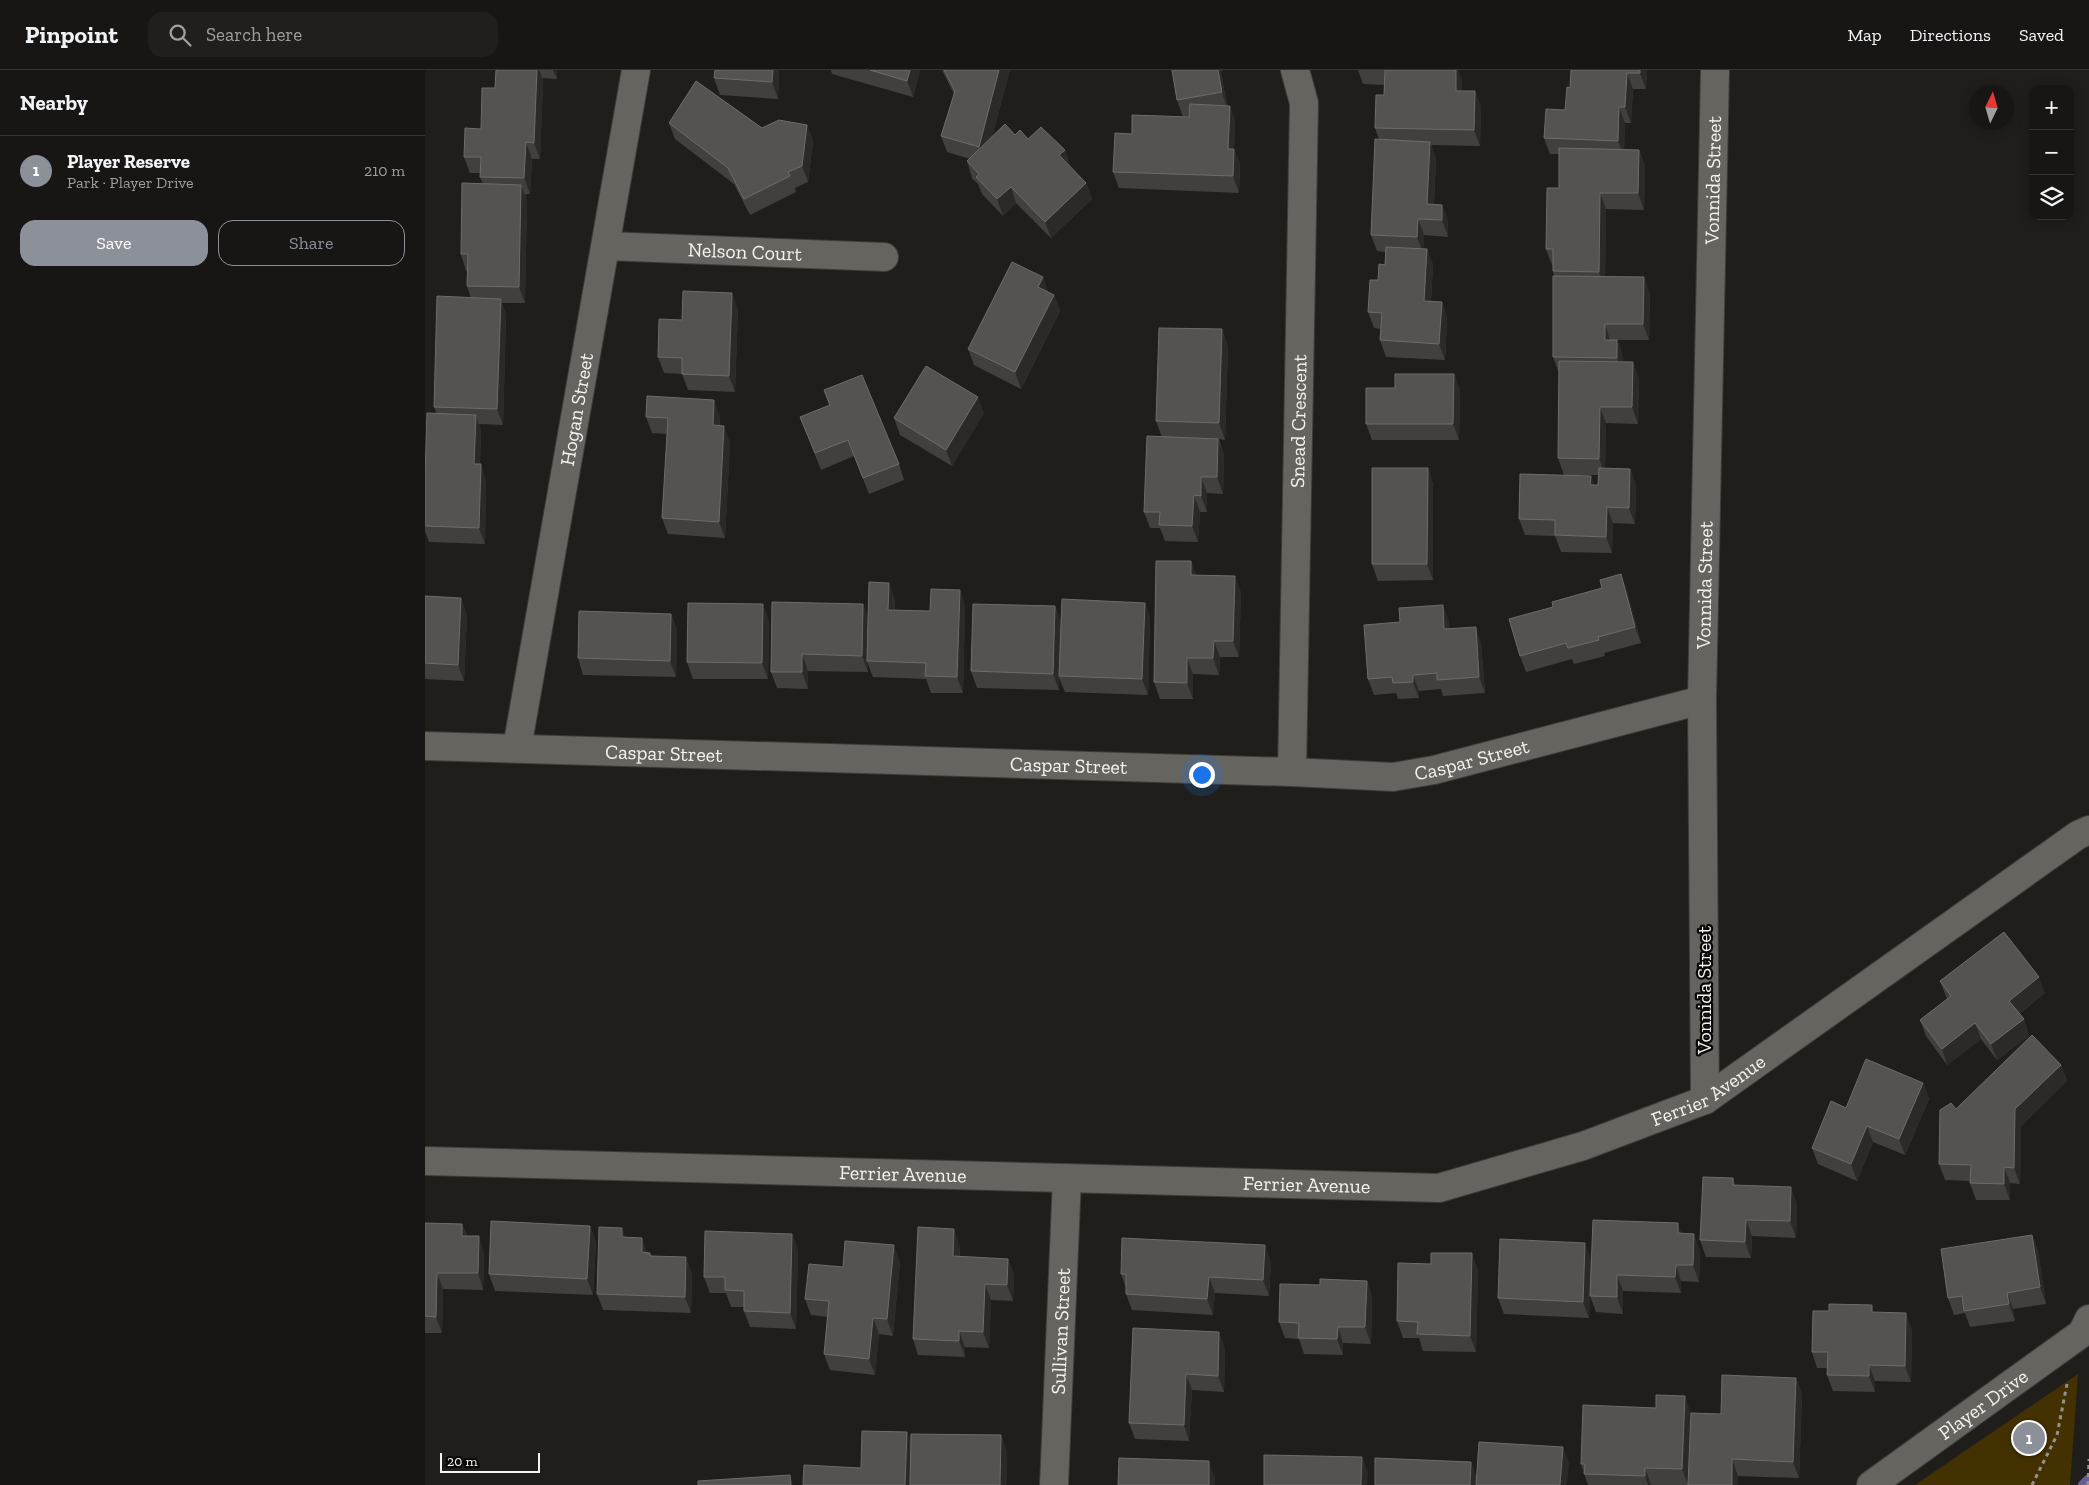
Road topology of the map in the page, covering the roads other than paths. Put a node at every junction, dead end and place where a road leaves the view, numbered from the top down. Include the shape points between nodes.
1 (636, 70) edge
2 (1295, 70) edge
3 (1715, 70) edge
4 (606, 246) junction
5 (884, 257) dead end
6 (1702, 700) junction
7 (425, 746) edge
8 (517, 748) junction
9 (1292, 772) junction
10 (2089, 830) edge
11 (1705, 1100) junction
12 (425, 1161) edge
13 (1067, 1178) junction
14 (2085, 1326) edge
15 (1054, 1485) edge
16 (1871, 1485) edge

1 - 4 street, Hogan Street
2 - 9 street, Snead Crescent via 1304,103
3 - 6 street, Vonnida Street
4 - 5 street, Nelson Court
4 - 8 street, Hogan Street
6 - 9 street, Caspar Street via 1393,777
6 - 11 street, Vonnida Street
7 - 8 street, Caspar Street
8 - 9 street, Caspar Street
10 - 11 street, Ferrier Avenue via 2077,835
11 - 13 street, Ferrier Avenue via 1583,1146 1439,1188
12 - 13 street, Ferrier Avenue
13 - 15 street, Sullivan Street
14 - 16 street, Player Drive

